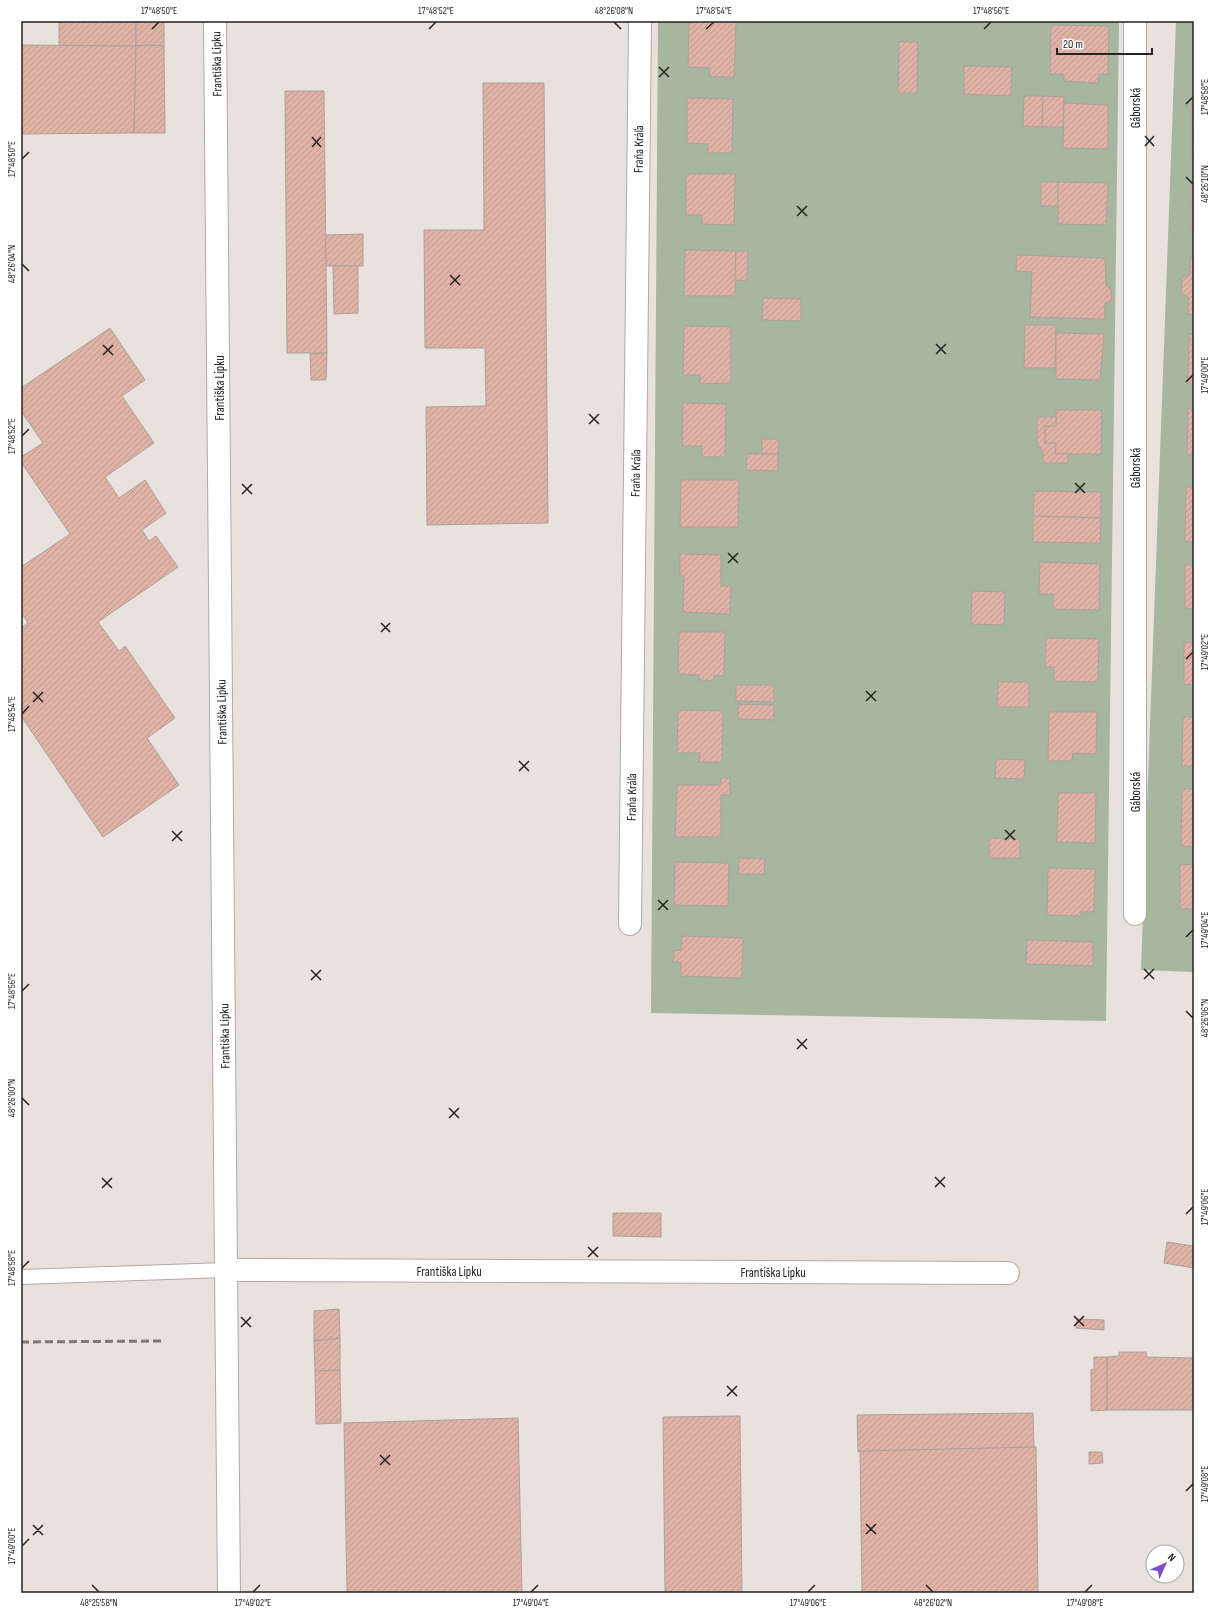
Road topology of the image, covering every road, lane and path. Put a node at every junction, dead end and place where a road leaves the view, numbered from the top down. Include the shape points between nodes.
1 (216, 21) edge
2 (640, 21) edge
3 (1135, 21) edge
4 (1135, 914) dead end
5 (630, 924) dead end
6 (226, 1270) junction
7 (1008, 1273) dead end
8 (21, 1277) edge
9 (229, 1593) edge

1 - 6 street, Františka Lipku
2 - 5 street, Fraňa Kráľa
3 - 4 street, Gáborská
6 - 7 street, Františka Lipku
6 - 8 lane
6 - 9 street

